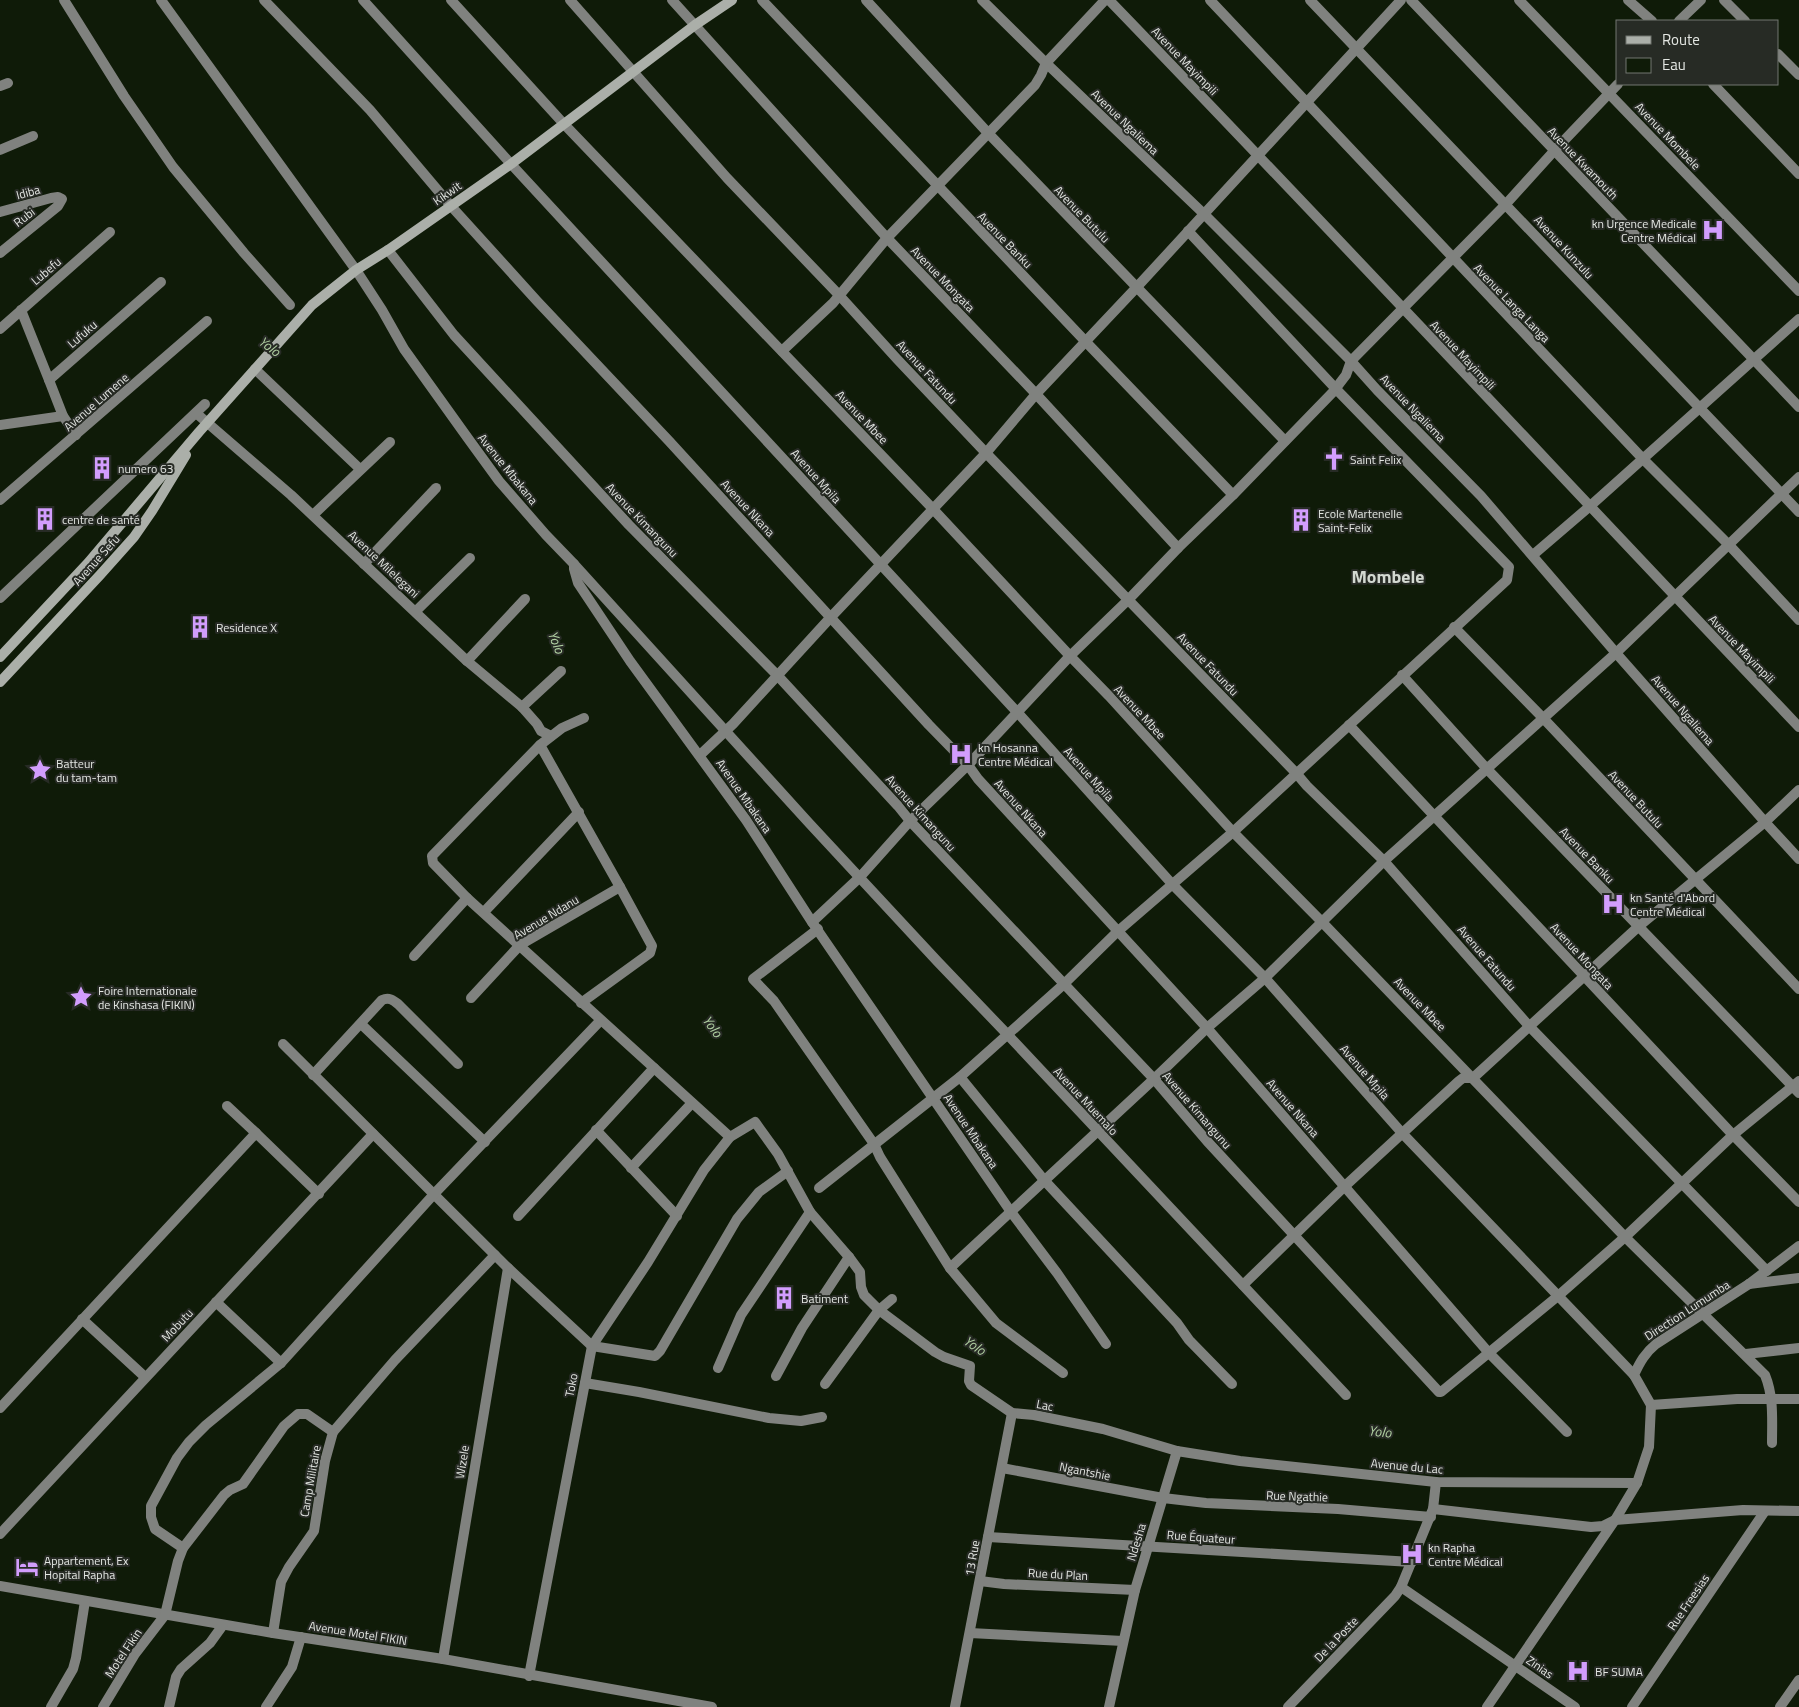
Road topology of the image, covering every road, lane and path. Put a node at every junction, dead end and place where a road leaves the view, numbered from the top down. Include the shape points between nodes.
1 (64, 0) edge
2 (161, 0) edge
3 (264, 0) edge
4 (363, 0) edge
5 (451, 0) edge
6 (570, 0) edge
7 (672, 0) edge
8 (732, 0) edge
9 (762, 0) edge
10 (866, 0) edge
11 (982, 0) edge
12 (1107, 0) edge
13 (1210, 0) edge
14 (1310, 0) edge
15 (1401, 0) edge
16 (1411, 0) edge
17 (1519, 0) edge
18 (1628, 0) edge
19 (1701, 0) edge
20 (1724, 0) edge
21 (1651, 20) edge
22 (1680, 20) edge
23 (1744, 20) edge
24 (695, 25) junction
25 (1356, 50) junction
26 (1779, 55) edge
27 (1046, 63) junction
28 (634, 71) junction
29 (1799, 75) edge
30 (1617, 85) edge
31 (1715, 85) edge
32 (1610, 93) junction
33 (1306, 102) junction
34 (563, 124) junction
35 (988, 134) junction
36 (33, 136) dead end
37 (0, 150) edge
38 (1554, 151) junction
39 (1258, 155) junction
40 (511, 164) junction
41 (1799, 174) edge
42 (937, 186) junction
43 (62, 199) joint
44 (1506, 204) junction
45 (451, 206) junction
46 (0, 212) edge
47 (1204, 214) junction
48 (1188, 231) junction
49 (110, 232) dead end
50 (887, 238) junction
51 (388, 250) junction
52 (0, 253) edge
53 (1452, 258) junction
54 (356, 270) junction
55 (161, 282) dead end
56 (1136, 288) junction
57 (1799, 291) edge
58 (839, 295) junction
59 (290, 305) dead end
60 (21, 310) junction
61 (1403, 310) junction
62 (1799, 319) edge
63 (207, 321) dead end
64 (0, 329) edge
65 (1086, 342) junction
66 (782, 351) junction
67 (1753, 359) junction
68 (1351, 361) junction
69 (255, 369) junction
70 (49, 380) junction
71 (1336, 389) junction
72 (1036, 394) junction
73 (205, 404) dead end
74 (1799, 407) edge
75 (1699, 408) junction
76 (196, 413) junction
77 (63, 416) junction
78 (207, 423) junction
79 (0, 425) edge
80 (199, 432) junction
81 (76, 435) junction
82 (1285, 441) junction
83 (390, 442) dead end
84 (986, 453) junction
85 (1643, 459) junction
86 (360, 469) junction
87 (1799, 477) edge
88 (436, 488) dead end
89 (1782, 494) junction
90 (1233, 495) junction
91 (0, 500) edge
92 (1589, 507) junction
93 (933, 510) junction
94 (1799, 512) edge
95 (312, 515) junction
96 (1729, 545) junction
97 (1178, 548) junction
98 (1533, 555) junction
99 (470, 558) dead end
100 (364, 564) junction
101 (574, 564) junction
102 (880, 565) junction
103 (1674, 596) junction
104 (0, 598) edge
105 (525, 599) dead end
106 (1128, 600) junction
107 (416, 612) junction
108 (830, 617) junction
109 (1799, 620) edge
110 (1454, 627) junction
111 (1616, 653) junction
112 (0, 656) edge
113 (1070, 656) junction
114 (467, 660) junction
115 (13, 668) junction
116 (561, 671) dead end
117 (1402, 675) junction
118 (778, 676) junction
119 (0, 682) edge
120 (522, 707) junction
121 (1016, 712) junction
122 (584, 718) dead end
123 (1543, 718) junction
124 (1349, 725) junction
125 (1799, 727) edge
126 (726, 730) junction
127 (551, 736) junction
128 (540, 745) junction
129 (700, 755) junction
130 (968, 765) junction
131 (1487, 769) junction
132 (1296, 773) junction
133 (1799, 790) edge
134 (578, 812) junction
135 (1434, 817) junction
136 (910, 821) junction
137 (1765, 822) junction
138 (1233, 832) junction
139 (1799, 858) edge
140 (1384, 861) junction
141 (860, 877) junction
142 (1695, 880) junction
143 (1173, 885) junction
144 (620, 886) junction
145 (467, 898) junction
146 (484, 912) junction
147 (1322, 922) junction
148 (815, 925) junction
149 (1638, 927) junction
150 (1117, 932) junction
151 (520, 945) junction
152 (414, 956) dead end
153 (1583, 975) junction
154 (1265, 978) junction
155 (1064, 984) junction
156 (1799, 989) edge
157 (471, 998) dead end
158 (581, 1003) junction
159 (600, 1021) junction
160 (361, 1024) junction
161 (1529, 1026) junction
162 (1207, 1028) junction
163 (1007, 1034) junction
164 (283, 1044) dead end
165 (458, 1064) dead end
166 (654, 1068) junction
167 (313, 1075) junction
168 (960, 1077) junction
169 (1473, 1078) junction
170 (1154, 1079) junction
171 (1797, 1087) edge
172 (933, 1097) junction
173 (692, 1103) junction
174 (227, 1106) dead end
175 (596, 1130) junction
176 (1097, 1131) junction
177 (256, 1133) junction
178 (1402, 1133) junction
179 (373, 1134) junction
180 (1733, 1135) junction
181 (730, 1137) junction
182 (485, 1142) junction
183 (874, 1144) junction
184 (630, 1168) junction
185 (788, 1171) junction
186 (1044, 1180) junction
187 (1682, 1184) junction
188 (1345, 1186) junction
189 (819, 1188) dead end
190 (434, 1193) junction
191 (319, 1194) junction
192 (1799, 1202) edge
193 (810, 1212) junction
194 (1011, 1212) junction
195 (518, 1216) dead end
196 (676, 1216) junction
197 (1294, 1235) junction
198 (1625, 1236) junction
199 (1799, 1246) edge
200 (495, 1255) junction
201 (849, 1256) junction
202 (508, 1268) junction
203 (950, 1268) junction
204 (1768, 1271) junction
205 (1799, 1278) edge
206 (1749, 1284) junction
207 (1243, 1285) junction
208 (1558, 1296) junction
209 (892, 1299) dead end
210 (216, 1302) junction
211 (879, 1310) junction
212 (1703, 1313) junction
213 (82, 1320) junction
214 (1106, 1344) dead end
215 (592, 1346) junction
216 (1799, 1348) edge
217 (1489, 1354) junction
218 (1746, 1354) junction
219 (281, 1363) junction
220 (718, 1368) dead end
221 (1063, 1373) dead end
222 (1634, 1375) junction
223 (776, 1376) dead end
224 (145, 1377) junction
225 (584, 1384) junction
226 (825, 1384) dead end
227 (1232, 1384) dead end
228 (1346, 1395) dead end
229 (1772, 1400) junction
230 (1799, 1400) edge
231 (1651, 1405) junction
232 (0, 1408) edge
233 (1012, 1413) junction
234 (822, 1417) dead end
235 (333, 1432) junction
236 (1567, 1432) dead end
237 (1772, 1443) dead end
238 (1177, 1451) junction
239 (1002, 1468) junction
240 (1436, 1482) junction
241 (1637, 1483) junction
242 (1163, 1498) junction
243 (1765, 1511) junction
244 (1799, 1511) edge
245 (1432, 1513) junction
246 (1615, 1520) junction
247 (0, 1534) edge
248 (988, 1537) junction
249 (1148, 1546) junction
250 (183, 1548) junction
251 (1412, 1562) junction
252 (980, 1581) junction
253 (1401, 1587) junction
254 (1, 1588) edge
255 (1135, 1590) junction
256 (86, 1601) junction
257 (165, 1614) junction
258 (223, 1625) junction
259 (273, 1633) junction
260 (970, 1633) junction
261 (301, 1637) junction
262 (1123, 1641) junction
263 (443, 1659) junction
264 (1515, 1665) junction
265 (529, 1676) junction
266 (1799, 1680) edge
267 (51, 1707) edge
268 (103, 1707) edge
269 (169, 1707) edge
270 (266, 1707) edge
271 (712, 1707) edge
272 (955, 1707) edge
273 (1108, 1707) edge
274 (1288, 1707) edge
275 (1487, 1707) edge
276 (1575, 1707) edge
277 (1632, 1707) edge
278 (1780, 1707) edge

1 - 59 street via 173,167
2 - 54 street, Avenue Mbakana
3 - 45 street, Avenue Nkana via 370,110
4 - 40 street, Avenue Mpila
5 - 34 street, Avenue Mbee
6 - 28 street, Avenue Fatundu
7 - 24 street, Avenue Mongata
8 - 24 main road, Kikwit
9 - 42 street, Avenue Banku
10 - 35 street, Avenue Butulu
11 - 27 street, Avenue Ngaliema
12 - 27 street
12 - 39 street, Avenue Mayimpili
13 - 33 street, Avenue Langa Langa
14 - 25 street, Avenue Kunzulu
15 - 25 street
16 - 38 street, Avenue Kwamouth
17 - 32 street, Avenue Mombele
18 - 21 street
19 - 22 street
20 - 23 street
24 - 28 main road, Kikwit
24 - 50 street, Avenue Mongata
25 - 33 street
25 - 44 street, Avenue Kunzulu
26 - 29 street
27 - 35 street via 1035,85
27 - 47 street, Avenue Ngaliema
28 - 34 main road, Kikwit
28 - 58 street, Avenue Fatundu via 727,178
30 - 32 street
31 - 41 street
32 - 38 street
32 - 57 street, Avenue Mombele
33 - 39 street
33 - 53 street, Avenue Langa Langa
34 - 40 main road, Kikwit
34 - 66 street, Avenue Mbee
35 - 42 street
35 - 56 street, Avenue Butulu
36 - 37 street
38 - 44 street
38 - 67 street, Avenue Kwamouth
39 - 47 street
39 - 61 street, Avenue Mayimpili
40 - 45 main road, Kikwit
40 - 102 street, Avenue Mpila
42 - 50 street
42 - 65 street, Avenue Banku
43 - 46 street, Idiba via 52,198
43 - 52 street, Rubi via 58,206
44 - 53 street
44 - 75 street, Avenue Kunzulu
45 - 51 main road, Kikwit
45 - 108 street, Avenue Nkana
47 - 48 street
47 - 68 street, Avenue Ngaliema
48 - 56 street
48 - 71 street
49 - 60 street, Lubefu
50 - 58 street
50 - 72 street, Avenue Mongata
51 - 54 main road, Kikwit
51 - 118 street, Avenue Kimangunu via 460,342 629,525
53 - 61 street
53 - 85 street, Avenue Langa Langa
54 - 69 main road, Kikwit via 312,305
54 - 101 street, Avenue Mbakana via 404,349 467,438 499,480
55 - 70 street, Lufuku
56 - 65 street
56 - 82 street, Avenue Butulu
58 - 66 street
58 - 84 street, Avenue Fatundu
60 - 64 street, Lubefu
60 - 70 street
61 - 68 street
61 - 92 street, Avenue Mayimpili
62 - 67 street
63 - 81 street, Avenue Lumene
65 - 72 street
65 - 90 street, Avenue Banku
66 - 93 street, Avenue Mbee
67 - 74 street, Avenue Kwamouth
67 - 75 street
68 - 71 street
68 - 98 street, Avenue Ngaliema
69 - 78 main road, Kikwit
69 - 86 street
70 - 77 street
71 - 82 street
71 - 110 street via 1509,567 1507,580
72 - 84 street
72 - 97 street, Avenue Mongata
73 - 76 street
75 - 85 street
75 - 89 street, Avenue Kunzulu
76 - 78 street, Avenue Milelegani
76 - 104 street
77 - 79 street
77 - 81 street
78 - 80 main road, Kikwit
78 - 95 street, Avenue Milelegani
80 - 112 main road, Avenue Sefu via 88,563
80 - 115 main road, Avenue Sefu via 134,537
81 - 91 street, Avenue Lumene
82 - 90 street
83 - 86 street
84 - 93 street
84 - 106 street, Avenue Fatundu
85 - 92 street
85 - 96 street, Avenue Langa Langa
86 - 95 street
87 - 89 street
88 - 100 street
89 - 94 street, Avenue Kunzulu
89 - 96 street
90 - 97 street
92 - 98 street
92 - 103 street, Avenue Mayimpili
93 - 102 street
93 - 113 street, Avenue Mbee
95 - 100 street, Avenue Milelegani
96 - 103 street
96 - 109 street, Avenue Langa Langa
97 - 106 street
98 - 111 street, Avenue Ngaliema
99 - 107 street
100 - 107 street, Avenue Milelegani
101 - 126 street, Avenue Muemalo
101 - 129 street, Avenue Mbakana via 578,583 630,661
102 - 108 street
102 - 121 street, Avenue Mpila
103 - 111 street
103 - 125 street, Avenue Mayimpili
105 - 114 street
106 - 113 street
106 - 132 street, Avenue Fatundu
107 - 114 street, Avenue Milelegani
108 - 118 street
108 - 130 street, Avenue Nkana
110 - 117 street
110 - 123 street, Avenue Butulu
111 - 123 street
111 - 137 street, Avenue Ngaliema
112 - 115 main road, Avenue Sefu
113 - 121 street
113 - 138 street, Avenue Mbee
114 - 120 street, Avenue Milelegani
115 - 119 main road, Avenue Sefu
116 - 120 street
117 - 124 street
117 - 131 street, Avenue Banku
118 - 126 street
118 - 136 street, Avenue Kimangunu
120 - 127 street, Avenue Milelegani via 541,731
121 - 130 street
121 - 143 street, Avenue Mpila
122 - 127 street
123 - 131 street
123 - 142 street, Avenue Butulu
124 - 132 street
124 - 135 street, Avenue Mongata
126 - 129 street
126 - 141 street, Avenue Muemalo
127 - 128 street
128 - 134 street
128 - 145 street via 432,856 433,863
129 - 148 street, Avenue Mbakana
130 - 136 street
130 - 150 street, Avenue Nkana
131 - 135 street
131 - 149 street, Avenue Banku
132 - 138 street
132 - 140 street, Avenue Fatundu
133 - 137 street
134 - 144 street
134 - 146 street
135 - 140 street
135 - 153 street, Avenue Mongata
136 - 141 street
136 - 155 street, Avenue Kimangunu
137 - 139 street, Avenue Ngaliema
137 - 142 street
138 - 143 street
138 - 147 street, Avenue Mbee
140 - 147 street
140 - 161 street, Avenue Fatundu
141 - 148 street
141 - 163 street, Avenue Muemalo
142 - 149 street
142 - 156 street, Avenue Butulu
143 - 150 street
143 - 154 street, Avenue Mpila
144 - 151 street, Avenue Ndanu
144 - 158 street via 652,950
145 - 146 street
145 - 152 street
146 - 151 street
147 - 154 street
147 - 169 street, Avenue Mbee
148 - 172 street, Avenue Mbakana
148 - 183 street via 753,979 774,1001
149 - 153 street
149 - 171 street, Avenue Banku
150 - 155 street
150 - 162 street, Avenue Nkana
151 - 157 street, Avenue Ndanu
151 - 158 street
153 - 161 street
153 - 180 street, Avenue Mongata
154 - 162 street
154 - 178 street, Avenue Mpila
155 - 163 street
155 - 170 street, Avenue Kimangunu
158 - 159 street
159 - 166 street
159 - 182 street
160 - 165 street via 382,1000 391,999
160 - 167 street
160 - 182 street
161 - 169 street
161 - 187 street, Avenue Fatundu
162 - 170 street
162 - 188 street, Avenue Nkana
163 - 168 street
163 - 176 street, Avenue Muemalo
164 - 167 street
166 - 173 street
166 - 175 street
167 - 179 street
168 - 172 street
168 - 186 street
169 - 178 street via 1463,1078
169 - 198 street, Avenue Mbee
170 - 176 street
170 - 197 street, Avenue Kimangunu
171 - 180 street
172 - 183 street
172 - 194 street, Avenue Mbakana
173 - 181 street
173 - 184 street
174 - 177 street
175 - 184 street
175 - 195 street
176 - 186 street
176 - 207 street, Avenue Muemalo
177 - 191 street
177 - 213 street
178 - 188 street
178 - 208 street, Avenue Mpila
179 - 190 street
179 - 191 street, Mobutu
180 - 187 street
180 - 192 street, Avenue Mongata
181 - 185 street via 755,1122
181 - 196 street, Toko via 704,1170
182 - 190 street
183 - 189 street
183 - 203 street
184 - 196 street
185 - 193 street
185 - 215 street via 759,1192 737,1219 655,1356
186 - 194 street
186 - 227 street
187 - 198 street
187 - 204 street, Avenue Fatundu
188 - 197 street
188 - 217 street, Avenue Nkana
190 - 200 street
190 - 219 street
191 - 210 street, Mobutu
193 - 201 street
193 - 220 street via 741,1315
194 - 203 street
194 - 214 street, Avenue Mbakana
196 - 215 street, Toko
197 - 207 street
197 - 217 street, Avenue Kimangunu via 1438,1392
198 - 208 street
198 - 212 street, Avenue Mbee
199 - 204 street, Direction Lumumba
200 - 202 street
200 - 235 street via 395,1360
201 - 211 street via 860,1272 864,1295
201 - 223 street via 802,1328
202 - 215 street
202 - 263 street, Wizele
203 - 221 street via 996,1323
204 - 206 street, Direction Lumumba
205 - 206 street
206 - 212 street, Direction Lumumba
207 - 228 street, Avenue Muemalo
208 - 217 street
208 - 222 street, Avenue Mpila
209 - 211 street
210 - 219 street
210 - 224 street, Mobutu
211 - 226 street
211 - 233 street, Lac via 944,1357 970,1366 971,1385
212 - 218 street, Avenue Mbee
212 - 222 street, Direction Lumumba via 1648,1350
213 - 224 street
213 - 232 street
215 - 225 street, Toko
216 - 218 street
217 - 236 street, Avenue Nkana
218 - 229 street, Avenue Mbee via 1765,1375
219 - 250 street via 189,1442 151,1506 155,1528
222 - 231 street
224 - 247 street, Mobutu
225 - 234 street via 769,1418 801,1421
225 - 265 street, Toko
229 - 230 street
229 - 231 street
229 - 237 street, Avenue Mbee
231 - 241 street via 1649,1446
233 - 238 street, Lac via 1103,1429
233 - 239 street, 13 Rue
235 - 250 street, Camp Militaire via 307,1414 298,1414 284,1426 243,1484 224,1495
235 - 259 street, Camp Militaire via 314,1530 281,1582
238 - 240 street, Avenue du Lac
238 - 242 street, Ndesha
239 - 242 street, Ngantshie
239 - 248 street, 13 Rue
240 - 241 street, Avenue du Lac
240 - 245 street, De la Poste
241 - 246 street
242 - 245 street, Rue Ngathie via 1232,1505
242 - 249 street, Ndesha
243 - 244 street
243 - 246 street
243 - 277 street, Rue Freesias
245 - 246 street via 1592,1527
245 - 251 street, De la Poste
246 - 264 street
248 - 249 street, Rue Équateur
248 - 252 street, 13 Rue
249 - 251 street, Rue Équateur
249 - 255 street, Ndesha
250 - 257 street, Camp Militaire
251 - 253 street, De la Poste
252 - 255 street, Rue du Plan
252 - 260 street, 13 Rue
253 - 264 street
253 - 274 street, De la Poste
254 - 256 street, Avenue Motel FIKIN
255 - 262 street, Ndesha
256 - 257 street, Avenue Motel FIKIN
256 - 267 street via 73,1669
257 - 258 street, Avenue Motel FIKIN
257 - 268 street, Motel Fikin via 135,1654
258 - 259 street, Avenue Motel FIKIN
258 - 269 street via 210,1643 181,1669
259 - 261 street, Avenue Motel FIKIN
260 - 262 street
260 - 272 street, 13 Rue
261 - 263 street, Avenue Motel FIKIN
261 - 270 street via 292,1666
262 - 273 street, Ndesha
263 - 265 street, Avenue Motel FIKIN
264 - 275 street
264 - 276 street, Zinias
265 - 271 street, Avenue Motel FIKIN
266 - 278 street

